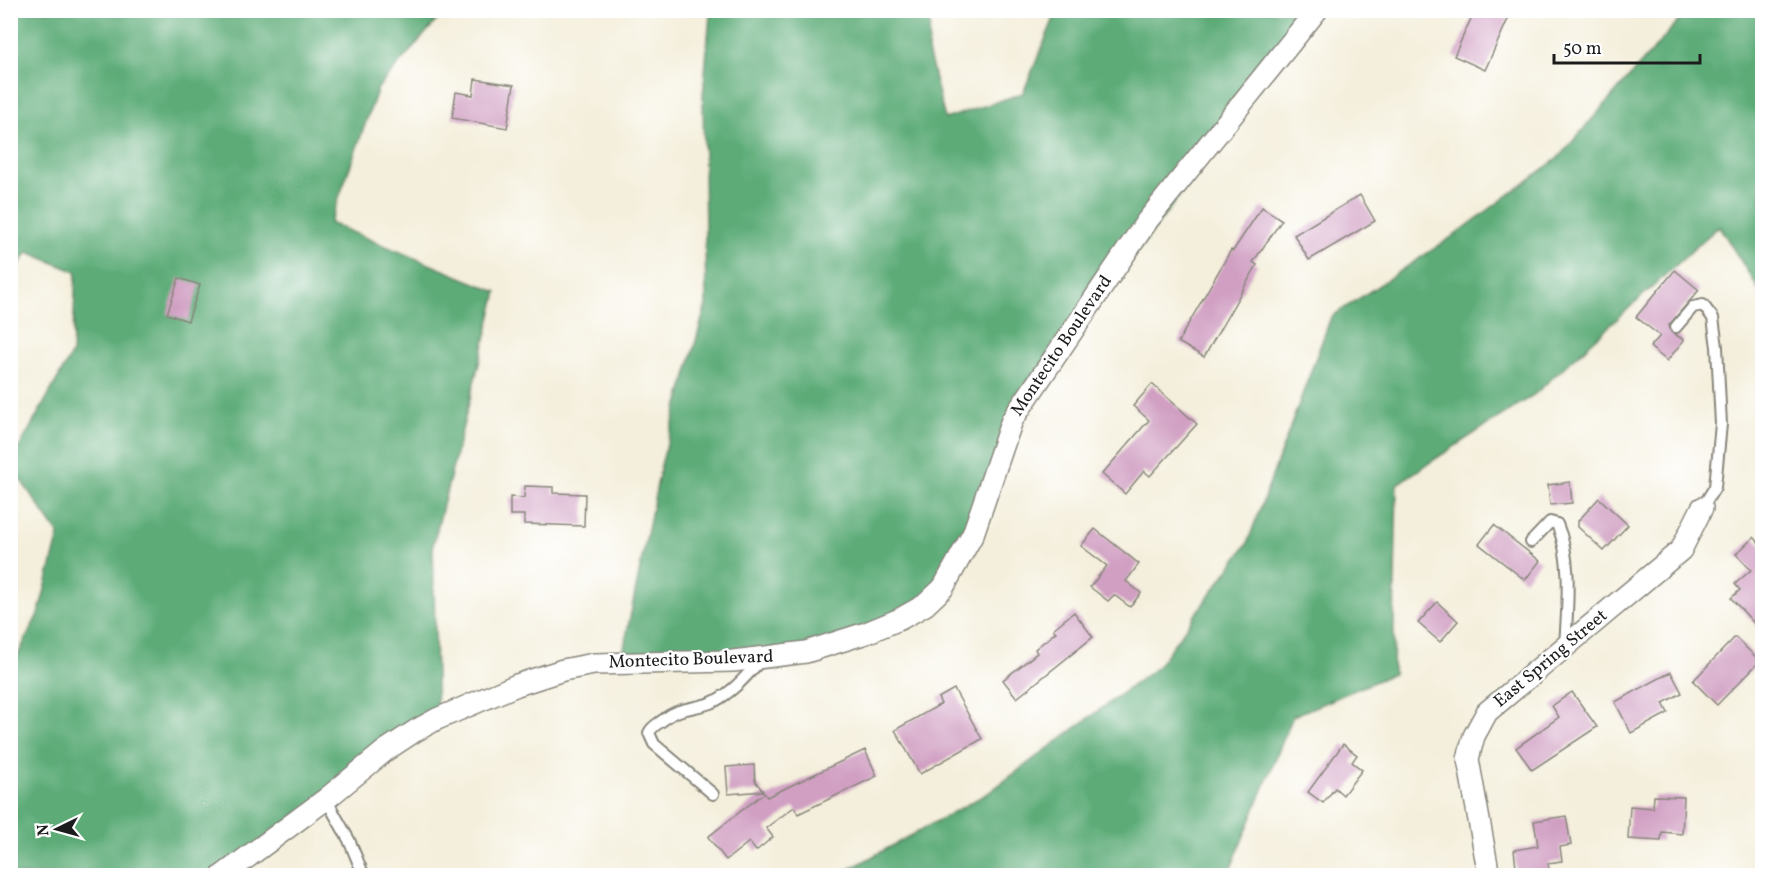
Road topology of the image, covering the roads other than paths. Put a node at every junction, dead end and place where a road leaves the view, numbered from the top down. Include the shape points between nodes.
1 (1317, 10) edge
2 (1676, 327) dead end
3 (1702, 508) joint
4 (1531, 542) dead end
5 (1565, 647) junction
6 (762, 658) junction
7 (713, 794) dead end
8 (326, 799) junction
9 (222, 876) edge
10 (364, 876) edge
11 (1489, 876) edge

1 - 6 street, Montecito Boulevard via 1147,220 1012,420 973,534 943,588 925,605 866,633 806,652
2 - 3 lane via 1693,307 1703,305 1713,318 1721,424 1715,487
3 - 5 street, East Spring Street via 1682,550
4 - 5 lane via 1550,522 1557,524 1562,534
5 - 11 street, East Spring Street via 1487,712 1474,736 1468,759
6 - 7 lane via 735,688 715,701 670,713 649,733 654,744
6 - 8 street, Montecito Boulevard via 594,664 562,670 517,685 415,731
8 - 9 street, Montecito Boulevard
8 - 10 lane

